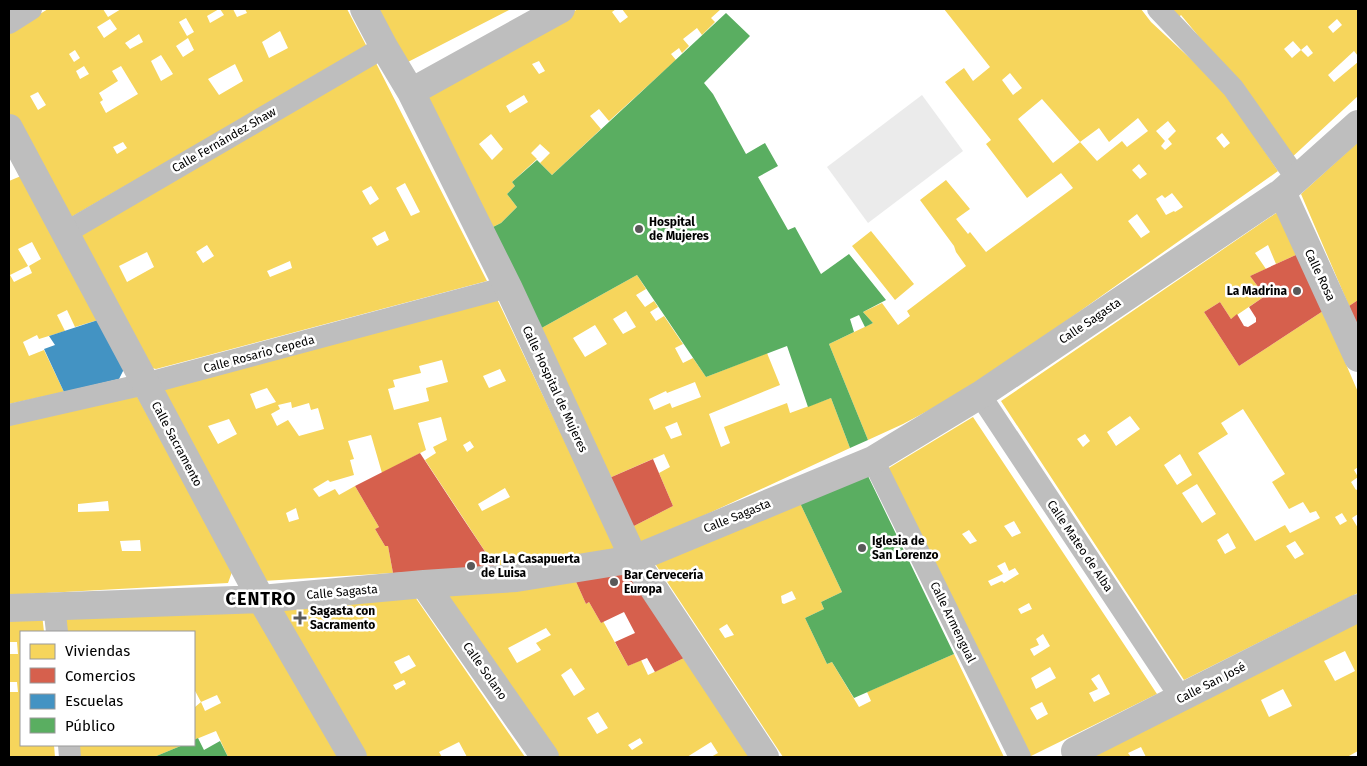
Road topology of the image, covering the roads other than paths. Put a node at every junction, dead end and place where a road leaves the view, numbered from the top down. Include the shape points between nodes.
1 (31, 9) edge
2 (364, 9) edge
3 (561, 9) edge
4 (1158, 9) edge
5 (9, 23) edge
6 (384, 47) junction
7 (411, 92) junction
8 (1358, 124) edge
9 (9, 128) edge
10 (16, 160) edge
11 (1289, 185) junction
12 (65, 233) junction
13 (508, 287) junction
14 (1358, 358) edge
15 (145, 384) junction
16 (980, 395) junction
17 (9, 415) edge
18 (873, 460) junction
19 (634, 559) junction
20 (424, 584) junction
21 (261, 599) junction
22 (54, 605) junction
23 (9, 608) edge
24 (1358, 608) edge
25 (57, 631) edge
26 (1181, 698) junction
27 (1072, 755) edge
28 (353, 757) edge
29 (545, 757) edge
30 (765, 757) edge
31 (1020, 757) edge

1 - 5 street
2 - 6 street, Calle Hospital de Mujeres
3 - 7 street
4 - 11 street via 1233,88
6 - 7 street, Calle Hospital de Mujeres
6 - 12 street, Calle Fernández Shaw
7 - 13 street, Calle Hospital de Mujeres
8 - 11 street, Calle Sagasta
9 - 10 street, Calle Sacramento
10 - 12 street, Calle Sacramento
11 - 14 street, Calle Rosa
11 - 16 street, Calle Sagasta
12 - 15 street, Calle Sacramento
13 - 15 street, Calle Rosario Cepeda
13 - 19 street, Calle Hospital de Mujeres
15 - 17 street, Calle Rosario Cepeda
15 - 21 street, Calle Sacramento
16 - 18 street, Calle Sagasta
16 - 26 street, Calle Mateo de Alba
18 - 19 street, Calle Sagasta
18 - 31 street, Calle Armengual
19 - 20 street, Calle Sagasta via 516,578
19 - 30 street, Calle Hospital de Mujeres
20 - 21 street, Calle Sagasta
20 - 29 street, Calle Solano
21 - 22 street, Calle Sagasta
21 - 28 street, Calle Sacramento
22 - 23 street, Calle Sagasta
22 - 25 street
24 - 26 street, Calle San José
26 - 27 street, Calle San José

